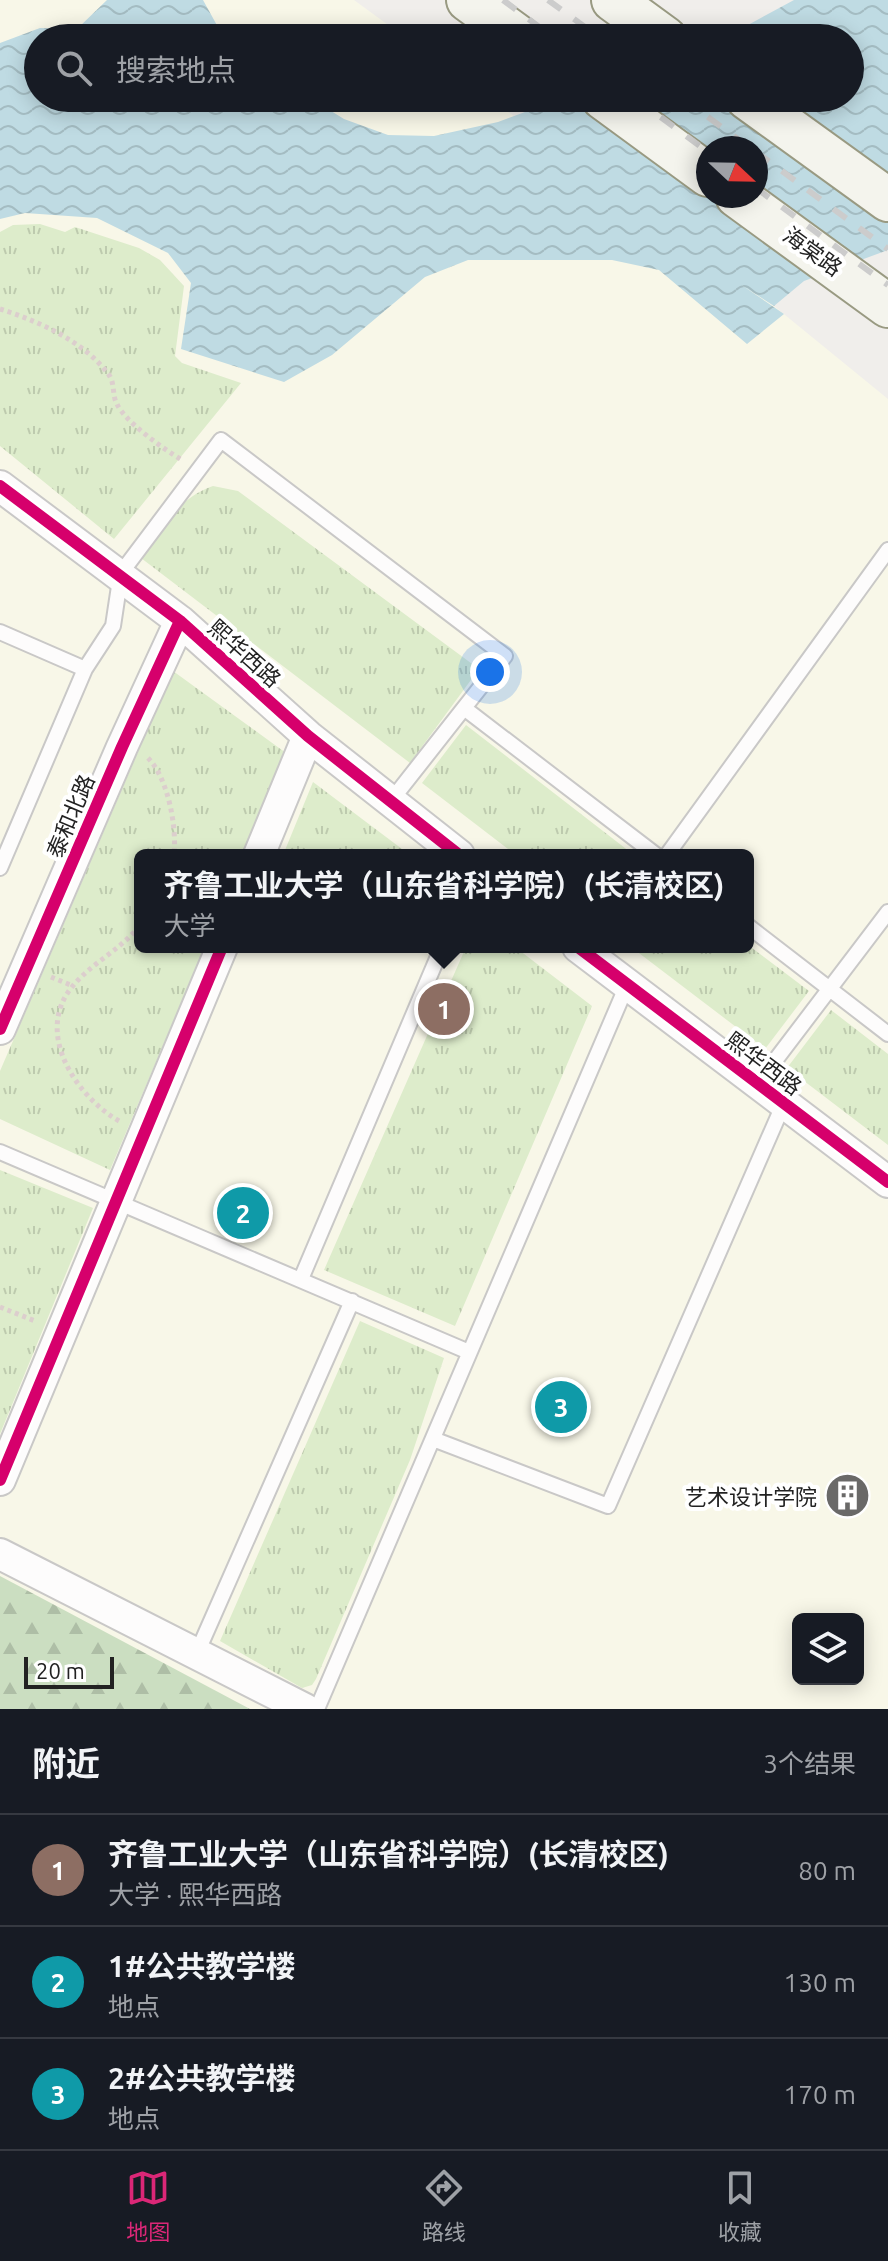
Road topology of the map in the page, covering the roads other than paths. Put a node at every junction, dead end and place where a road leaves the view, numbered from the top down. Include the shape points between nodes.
1 (468, 0) edge
2 (613, 0) edge
3 (501, 24) edge
4 (646, 24) edge
5 (622, 112) edge
6 (766, 112) edge
7 (696, 166) edge
8 (888, 200) edge
9 (753, 208) edge
10 (888, 306) edge
11 (0, 486) edge
12 (888, 550) edge
13 (121, 573) junction
14 (180, 621) junction
15 (0, 632) edge
16 (85, 669) junction
17 (464, 708) junction
18 (308, 736) junction
19 (390, 802) junction
20 (261, 849) edge
21 (451, 849) edge
22 (648, 849) edge
23 (671, 849) edge
24 (0, 868) edge
25 (888, 912) edge
26 (754, 931) edge
27 (220, 953) edge
28 (439, 953) edge
29 (591, 953) edge
30 (627, 985) junction
31 (829, 989) junction
32 (0, 1029) edge
33 (888, 1034) edge
34 (758, 1083) junction
35 (784, 1103) junction
36 (0, 1152) edge
37 (888, 1182) edge
38 (118, 1200) junction
39 (301, 1279) junction
40 (352, 1301) junction
41 (469, 1352) junction
42 (433, 1439) junction
43 (0, 1480) edge
44 (0, 1554) edge
45 (197, 1653) junction
46 (305, 1709) edge
47 (317, 1709) edge

1 - 3 main road
2 - 4 main road
5 - 7 main road
6 - 8 main road
9 - 10 main road, 海棠路
11 - 13 street, 熙华西路
12 - 23 lane
13 - 14 street, 熙华西路
13 - 16 lane via 113,626
13 - 17 lane via 221,440 505,656
14 - 18 street, 熙华西路
14 - 32 street, 泰和北路
15 - 16 lane
16 - 24 lane
17 - 19 lane
17 - 22 lane
18 - 19 street, 熙华西路
18 - 20 street
19 - 21 street, 熙华西路
25 - 31 lane
26 - 31 lane
27 - 38 street
28 - 39 lane
29 - 30 street, 熙华西路
30 - 34 street, 熙华西路
30 - 41 lane
31 - 33 lane
31 - 34 lane
34 - 35 street, 熙华西路
35 - 37 street, 熙华西路
35 - 42 lane via 608,1506
36 - 38 lane
38 - 39 lane
38 - 43 street
39 - 40 lane
40 - 41 lane
40 - 45 lane
41 - 42 lane
42 - 47 lane
44 - 45 street
45 - 46 street

